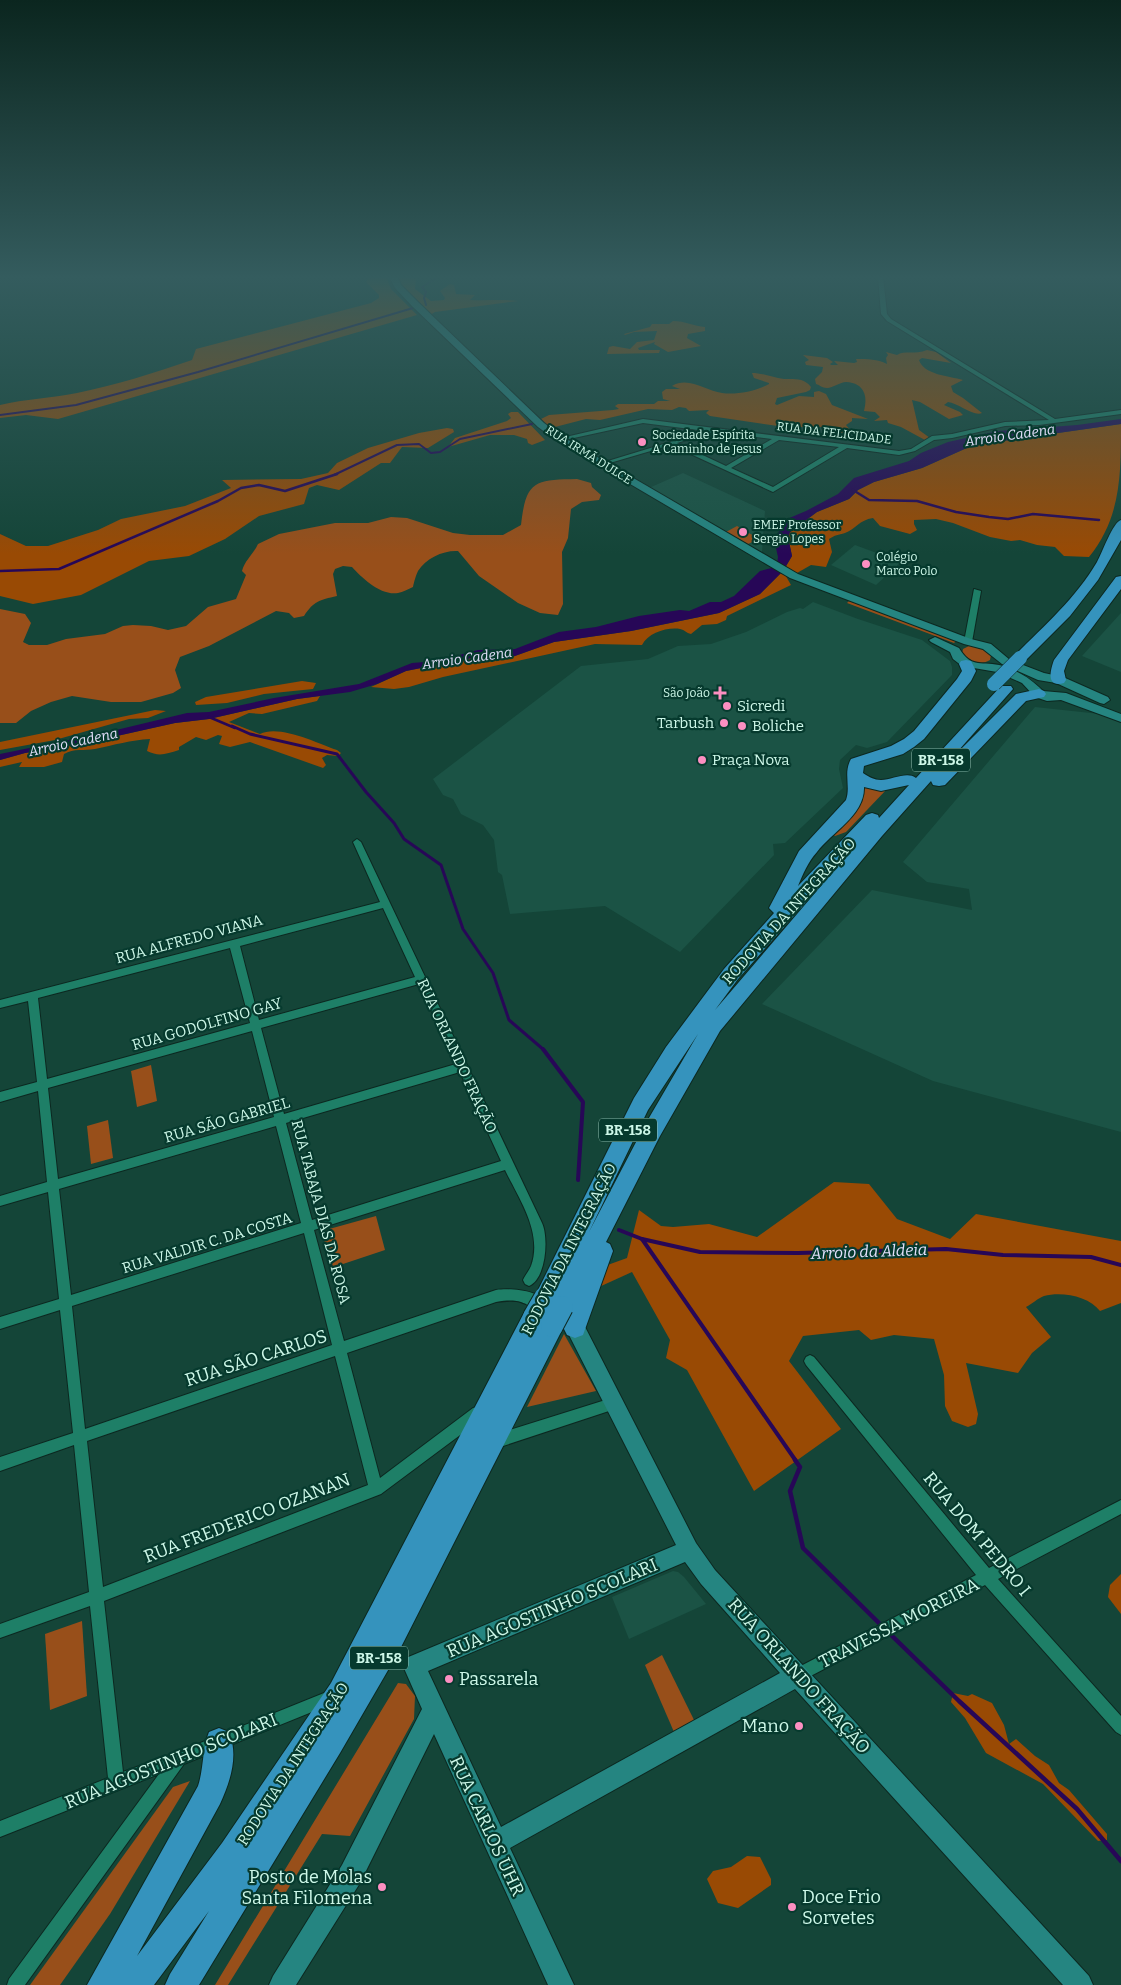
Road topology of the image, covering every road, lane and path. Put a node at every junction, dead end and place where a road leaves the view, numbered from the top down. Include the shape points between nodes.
1 (482, 369) edge
2 (969, 369) edge
3 (1121, 412) edge
4 (1053, 420) junction
5 (715, 430) junction
6 (778, 438) junction
7 (560, 439) junction
8 (672, 443) junction
9 (846, 446) junction
10 (601, 464) junction
11 (727, 468) junction
12 (1121, 524) edge
13 (1121, 559) edge
14 (792, 575) junction
15 (1121, 580) edge
16 (977, 591) dead end
17 (847, 597) junction
18 (826, 598) junction
19 (968, 642) junction
20 (955, 650) junction
21 (997, 656) junction
22 (1026, 661) junction
23 (966, 664) junction
24 (987, 666) junction
25 (1042, 677) junction
26 (1061, 682) junction
27 (1000, 687) junction
28 (1035, 689) junction
29 (1062, 696) junction
30 (1121, 707) edge
31 (1121, 718) edge
32 (855, 776) junction
33 (908, 780) junction
34 (870, 830) junction
35 (357, 842) dead end
36 (810, 847) junction
37 (386, 904) junction
38 (234, 943) junction
39 (731, 974) junction
40 (421, 979) junction
41 (33, 996) junction
42 (0, 1004) edge
43 (256, 1026) junction
44 (462, 1067) junction
45 (43, 1086) junction
46 (0, 1098) edge
47 (280, 1120) junction
48 (508, 1164) junction
49 (53, 1186) junction
50 (0, 1201) edge
51 (308, 1227) junction
52 (532, 1277) dead end
53 (65, 1302) junction
54 (549, 1312) junction
55 (0, 1323) edge
56 (340, 1350) junction
57 (810, 1362) dead end
58 (615, 1403) junction
59 (489, 1405) junction
60 (79, 1436) junction
61 (491, 1443) junction
62 (0, 1464) edge
63 (376, 1489) junction
64 (1120, 1509) edge
65 (689, 1550) junction
66 (987, 1577) junction
67 (96, 1597) junction
68 (0, 1631) edge
69 (414, 1666) joint
70 (798, 1675) junction
71 (341, 1693) junction
72 (434, 1710) junction
73 (1121, 1727) edge
74 (219, 1742) junction
75 (179, 1759) junction
76 (116, 1782) junction
77 (0, 1829) edge
78 (496, 1843) junction
79 (14, 1985) edge
80 (103, 1985) edge
81 (134, 1985) edge
82 (181, 1985) edge
83 (282, 1985) edge
84 (561, 1985) edge
85 (1080, 1985) edge

1 - 7 street, RUA IRMÃ DULCE
2 - 4 street
3 - 4 street
4 - 9 street, RUA DA FELICIDADE via 1005,424 932,438 913,450 899,453
5 - 6 street, RUA DA FELICIDADE
5 - 7 street, RUA DA FELICIDADE via 643,421
5 - 8 street
6 - 9 street, RUA DA FELICIDADE
6 - 11 street
7 - 10 street, RUA IRMÃ DULCE
8 - 10 street
8 - 11 street
9 - 11 street via 774,490
10 - 14 street, RUA IRMÃ DULCE
12 - 22 highway, RODOVIA DA INTEGRAÇÃO / BR-158 via 1114,545 1096,577
13 - 22 highway, RODOVIA DA INTEGRAÇÃO / BR-158 via 1100,590
14 - 17 street, RUA IRMÃ DULCE
14 - 18 street, RUA IRMÃ DULCE via 799,585
15 - 26 highway via 1061,660 1056,678
16 - 19 street
17 - 18 street
17 - 19 street, RUA IRMÃ DULCE
18 - 20 street, RUA IRMÃ DULCE
19 - 20 street
19 - 21 street, RUA IRMÃ DULCE via 987,646
20 - 23 street, RUA IRMÃ DULCE via 957,657
21 - 24 street
21 - 25 street, RUA IRMÃ DULCE
22 - 27 highway, RODOVIA DA INTEGRAÇÃO / BR-158
23 - 24 street
23 - 32 highway via 969,671 964,681 919,735 897,750 857,763 853,770
24 - 28 street via 1026,680
25 - 26 street, RUA IRMÃ DULCE
25 - 28 street via 1034,679
26 - 29 street via 1066,689
26 - 30 street, RUA IRMÃ DULCE
27 - 33 highway, RODOVIA DA INTEGRAÇÃO / BR-158
27 - 34 highway, RODOVIA DA INTEGRAÇÃO / BR-158
28 - 29 street via 1055,698
28 - 34 highway via 1021,697 908,813
29 - 31 street
32 - 33 highway via 871,785 881,786
32 - 36 highway via 858,791 851,806
33 - 34 highway, RODOVIA DA INTEGRAÇÃO / BR-158
34 - 36 highway
34 - 39 highway, RODOVIA DA INTEGRAÇÃO / BR-158 via 800,895
34 - 54 highway, RODOVIA DA INTEGRAÇÃO / BR-158 via 713,1026 621,1191 616,1213
35 - 37 street, RUA ORLANDO FRAÇÃO
36 - 39 highway via 776,911 745,950
37 - 38 street, RUA ALFREDO VIANA
37 - 40 street, RUA ORLANDO FRAÇÃO
38 - 41 street, RUA ALFREDO VIANA
38 - 43 street, RUA TABAJA DIAS DA ROSA
39 - 54 highway, RODOVIA DA INTEGRAÇÃO / BR-158 via 673,1053 641,1104
40 - 43 street, RUA GODOLFINO GAY
40 - 44 street, RUA ORLANDO FRAÇÃO
41 - 42 street, RUA ALFREDO VIANA
41 - 45 street
43 - 45 street, RUA GODOLFINO GAY
43 - 47 street, RUA TABAJA DIAS DA ROSA
44 - 47 street, RUA SÃO GABRIEL
44 - 48 street, RUA ORLANDO FRAÇÃO
45 - 46 street, RUA GODOLFINO GAY
45 - 49 street
47 - 49 street, RUA SÃO GABRIEL
47 - 51 street, RUA TABAJA DIAS DA ROSA
48 - 51 street, RUA VALDIR C. DA COSTA
48 - 52 street, RUA ORLANDO FRAÇÃO via 538,1227 540,1246
49 - 50 street, RUA SÃO GABRIEL
49 - 53 street
51 - 53 street, RUA VALDIR C. DA COSTA
51 - 56 street, RUA TABAJA DIAS DA ROSA
53 - 55 street, RUA VALDIR C. DA COSTA
53 - 60 street
54 - 56 street, RUA SÃO CARLOS via 510,1293
54 - 58 street, RUA ORLANDO FRAÇÃO
54 - 59 highway, RODOVIA DA INTEGRAÇÃO / BR-158
54 - 61 highway, RODOVIA DA INTEGRAÇÃO / BR-158
56 - 60 street, RUA SÃO CARLOS
56 - 63 street, RUA TABAJA DIAS DA ROSA
57 - 66 street, RUA DOM PEDRO I
58 - 61 street
58 - 65 street, RUA ORLANDO FRAÇÃO
59 - 63 street, RUA FREDERICO OZANAN
59 - 71 highway, RODOVIA DA INTEGRAÇÃO / BR-158
60 - 62 street, RUA SÃO CARLOS
60 - 67 street
61 - 82 highway, RODOVIA DA INTEGRAÇÃO / BR-158 via 388,1643 325,1752
63 - 67 street, RUA FREDERICO OZANAN
64 - 66 street, TRAVESSA MOREIRA
65 - 69 street, RUA AGOSTINHO SCOLARI
65 - 70 street, RUA ORLANDO FRAÇÃO via 708,1576
66 - 70 street, TRAVESSA MOREIRA
66 - 73 street, RUA DOM PEDRO I
67 - 68 street, RUA FREDERICO OZANAN
67 - 76 street
69 - 72 street, RUA CARLOS UHR
70 - 78 street, TRAVESSA MOREIRA
70 - 85 street, RUA ORLANDO FRAÇÃO
71 - 74 street, RUA AGOSTINHO SCOLARI
71 - 81 highway, RODOVIA DA INTEGRAÇÃO / BR-158 via 233,1854
72 - 78 street, RUA CARLOS UHR
72 - 83 street via 351,1874
74 - 75 street, RUA AGOSTINHO SCOLARI
74 - 80 highway via 217,1776 210,1794
75 - 76 street, RUA AGOSTINHO SCOLARI
75 - 79 street
76 - 77 street, RUA AGOSTINHO SCOLARI
78 - 84 street, RUA CARLOS UHR

